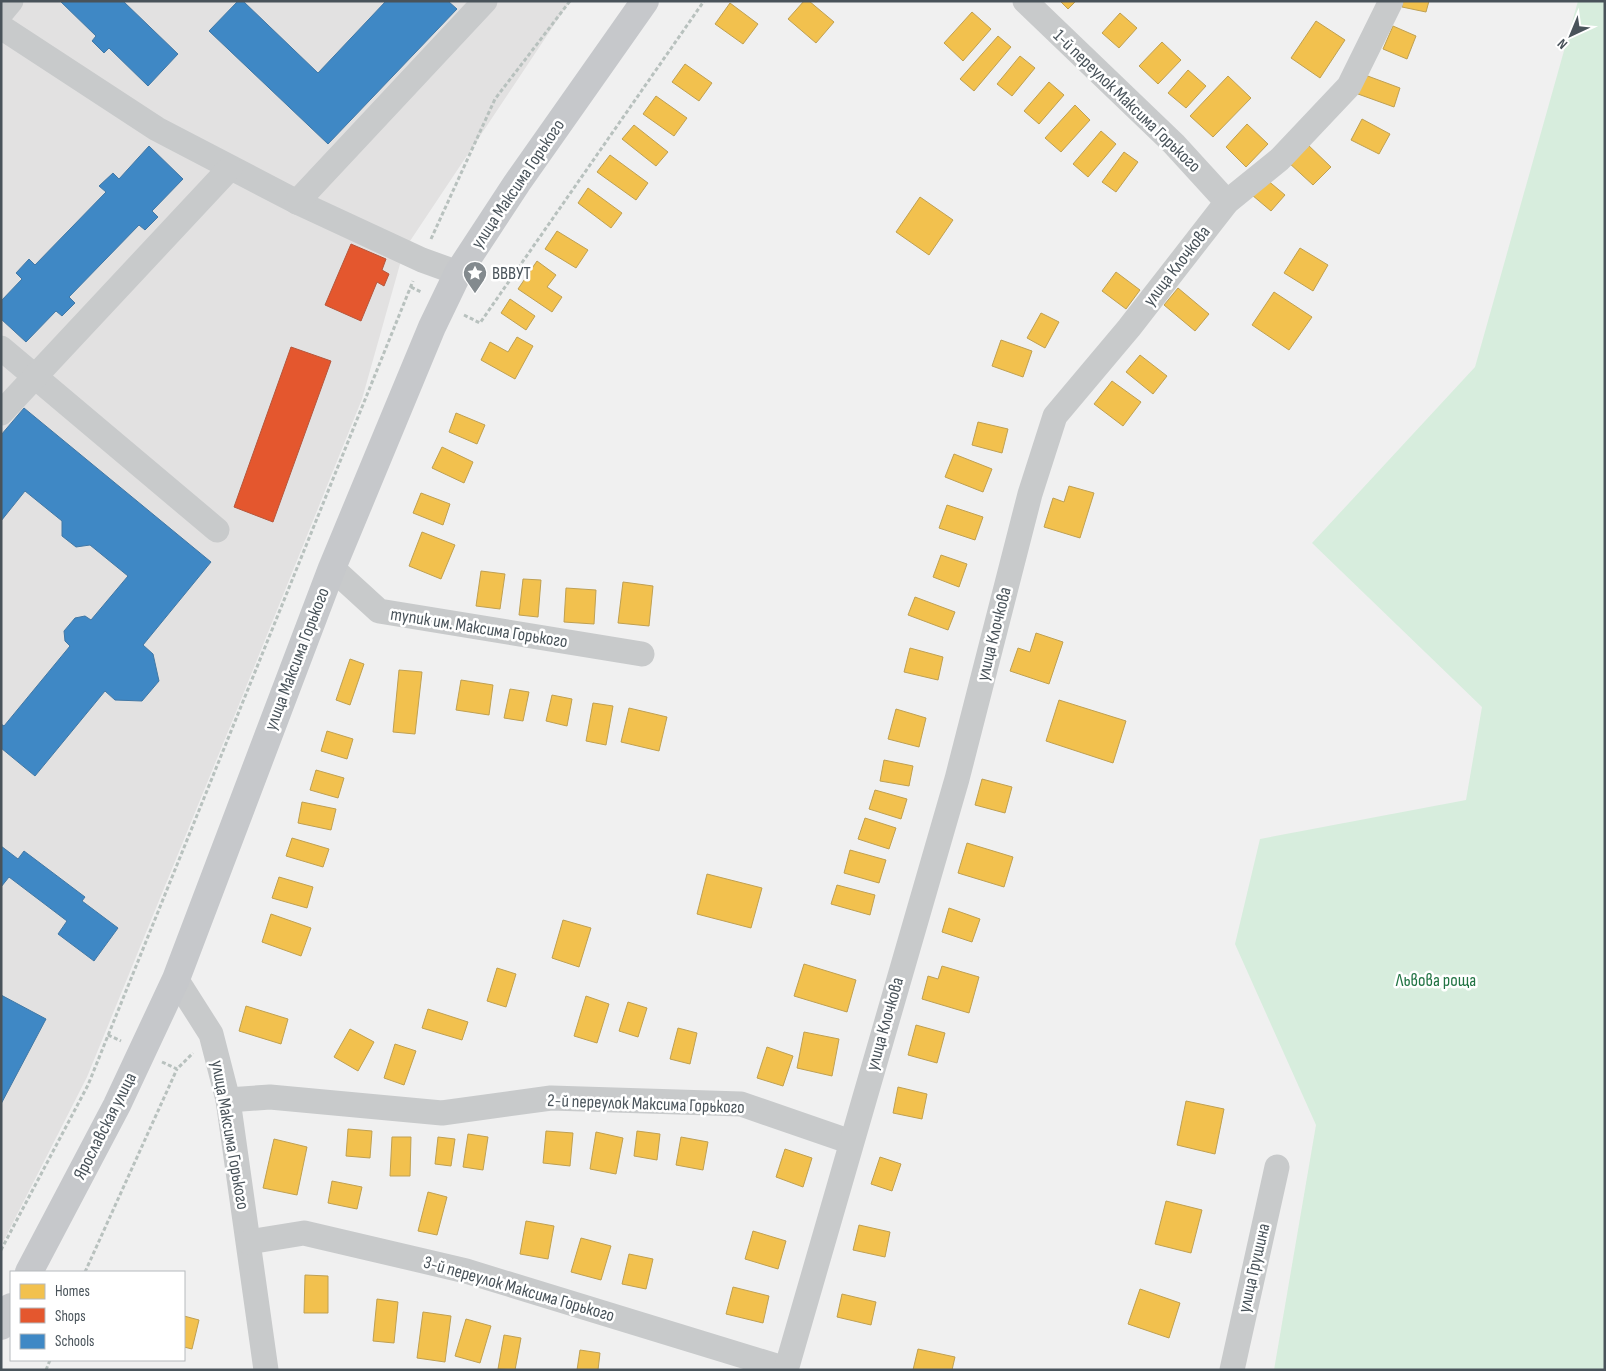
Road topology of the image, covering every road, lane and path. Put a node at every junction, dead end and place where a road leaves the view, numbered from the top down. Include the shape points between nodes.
1 (11, 1) edge
2 (486, 1) edge
3 (570, 1) edge
4 (645, 1) edge
5 (704, 1) edge
6 (1025, 1) edge
7 (1391, 1) edge
8 (1, 12) edge
9 (1, 27) edge
10 (230, 168) junction
11 (297, 202) junction
12 (1227, 202) junction
13 (422, 260) junction
14 (458, 273) junction
15 (480, 323) dead end
16 (1, 348) edge
17 (34, 377) junction
18 (1, 413) edge
19 (217, 530) dead end
20 (332, 568) junction
21 (642, 654) dead end
22 (176, 979) junction
23 (177, 1069) dead end
24 (228, 1100) junction
25 (851, 1142) junction
26 (1277, 1167) dead end
27 (248, 1242) junction
28 (1, 1250) edge
29 (30, 1271) edge
30 (84, 1271) edge
31 (10, 1309) edge
32 (1, 1326) edge
33 (786, 1369) edge
34 (266, 1370) edge
35 (1232, 1370) edge

1 - 8 street
2 - 11 street
3 - 13 path via 495,99
4 - 14 main road, улица Максима Горького via 520,178
5 - 15 path
6 - 12 street, 1-й переулок Максима Горького via 1174,144
7 - 12 street, улица Клочкова via 1349,86 1280,159
9 - 10 street via 157,129
10 - 11 street
10 - 17 street
11 - 13 street
12 - 25 street, улица Клочкова via 1055,416 1030,494 957,779
13 - 14 street
13 - 28 path via 88,1085
14 - 20 main road, улица Максима Горького via 432,327
16 - 17 street
17 - 18 street
17 - 19 street
20 - 21 street, тупик им. Максима Горького via 379,611
20 - 22 main road, улица Максима Горького
22 - 24 street, улица Максима Горького via 211,1034
22 - 29 main road, Ярославская улица via 117,1105
23 - 30 path
24 - 25 street, 2-й переулок Максима Горького via 270,1097 442,1113 552,1098 741,1104
24 - 27 street, улица Максима Горького
25 - 33 street, улица Клочкова
26 - 35 street, улица Грушина
27 - 33 street, 3-й переулок Максима Горького via 304,1233 466,1271
27 - 34 street, улица Максима Горького
31 - 32 main road

